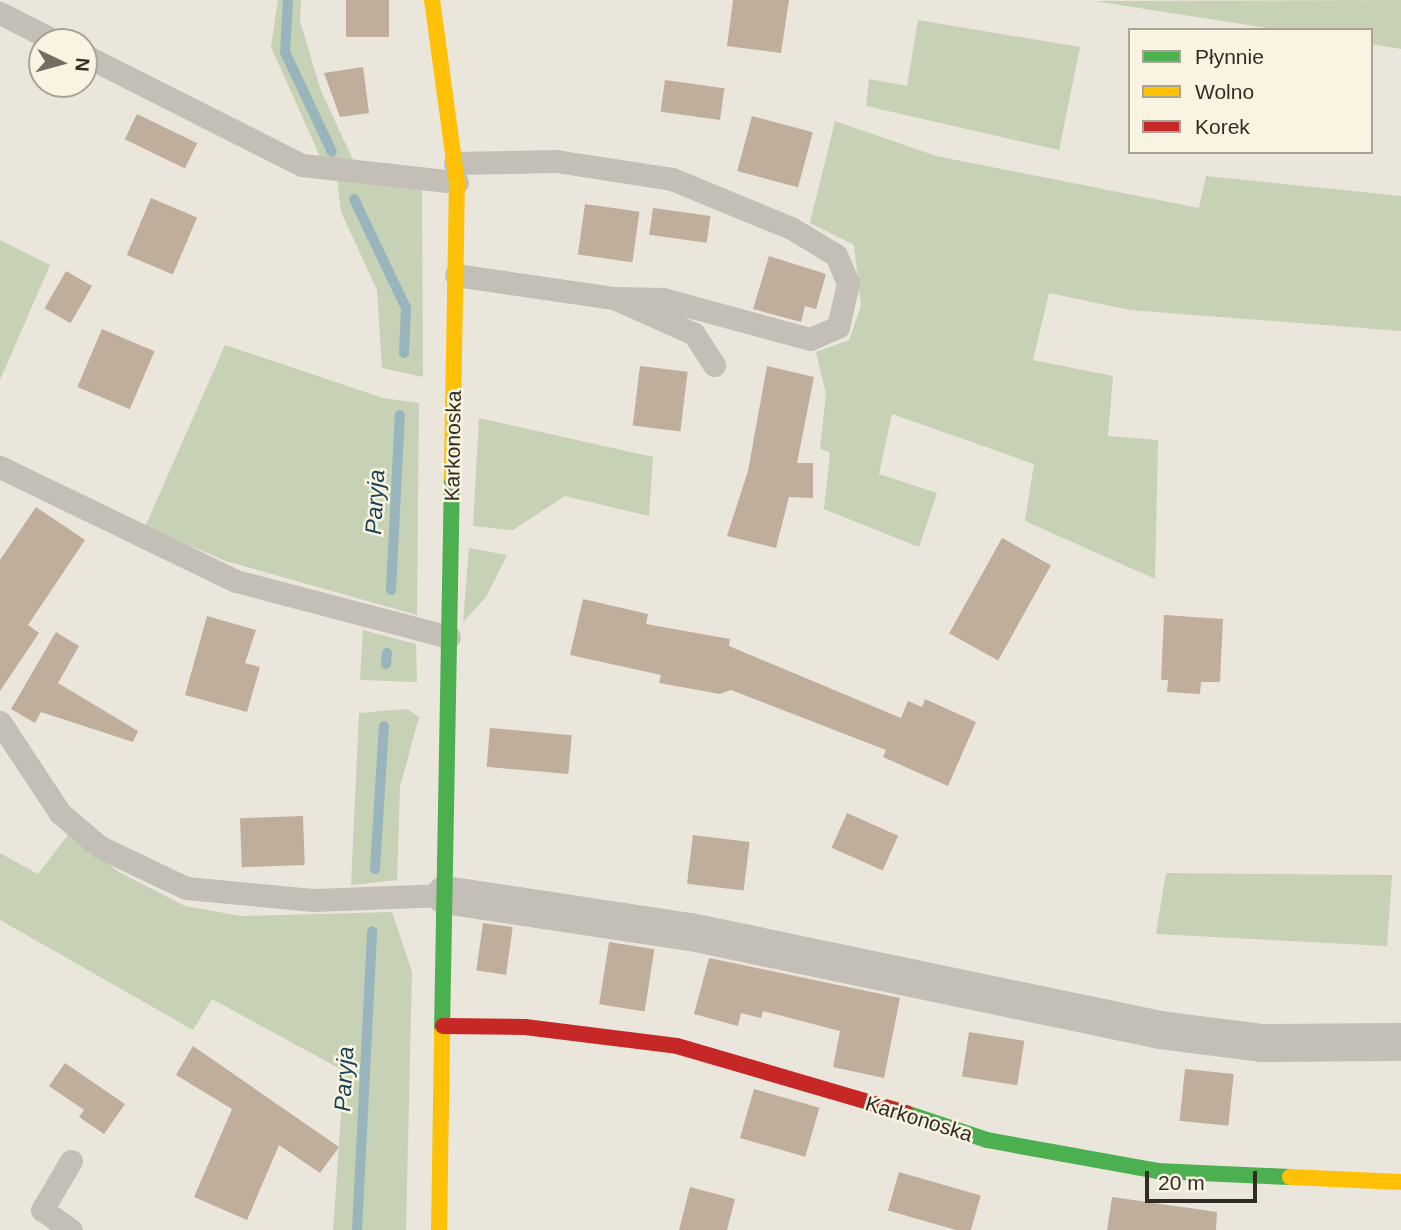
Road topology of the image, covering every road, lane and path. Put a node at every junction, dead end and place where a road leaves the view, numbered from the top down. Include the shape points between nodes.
1 (432, 0) edge
2 (0, 13) edge
3 (29, 28) edge
4 (98, 62) edge
5 (456, 173) junction
6 (456, 275) junction
7 (614, 298) junction
8 (714, 365) dead end
9 (0, 467) edge
10 (449, 637) junction
11 (0, 722) edge
12 (445, 895) junction
13 (443, 1026) junction
14 (1401, 1042) edge
15 (71, 1161) dead end
16 (1401, 1181) edge
17 (71, 1230) edge
18 (439, 1230) edge

1 - 5 street, Karkonoska
2 - 3 lane
4 - 5 lane via 302,165
5 - 6 street, Karkonoska
5 - 7 lane via 556,161 672,178 802,234 836,255 848,283 838,327 810,339 663,299
6 - 7 lane
6 - 10 street, Karkonoska
7 - 8 lane via 694,334
9 - 10 lane via 236,581
10 - 12 street, Karkonoska
11 - 12 lane via 60,813 100,847 186,887 314,900
12 - 13 street, Karkonoska
12 - 14 street via 691,932 1160,1030 1261,1043
13 - 16 street, Karkonoska via 525,1027 677,1046 758,1065 987,1140 1157,1171
13 - 18 street, Karkonoska
15 - 17 lane via 42,1210

